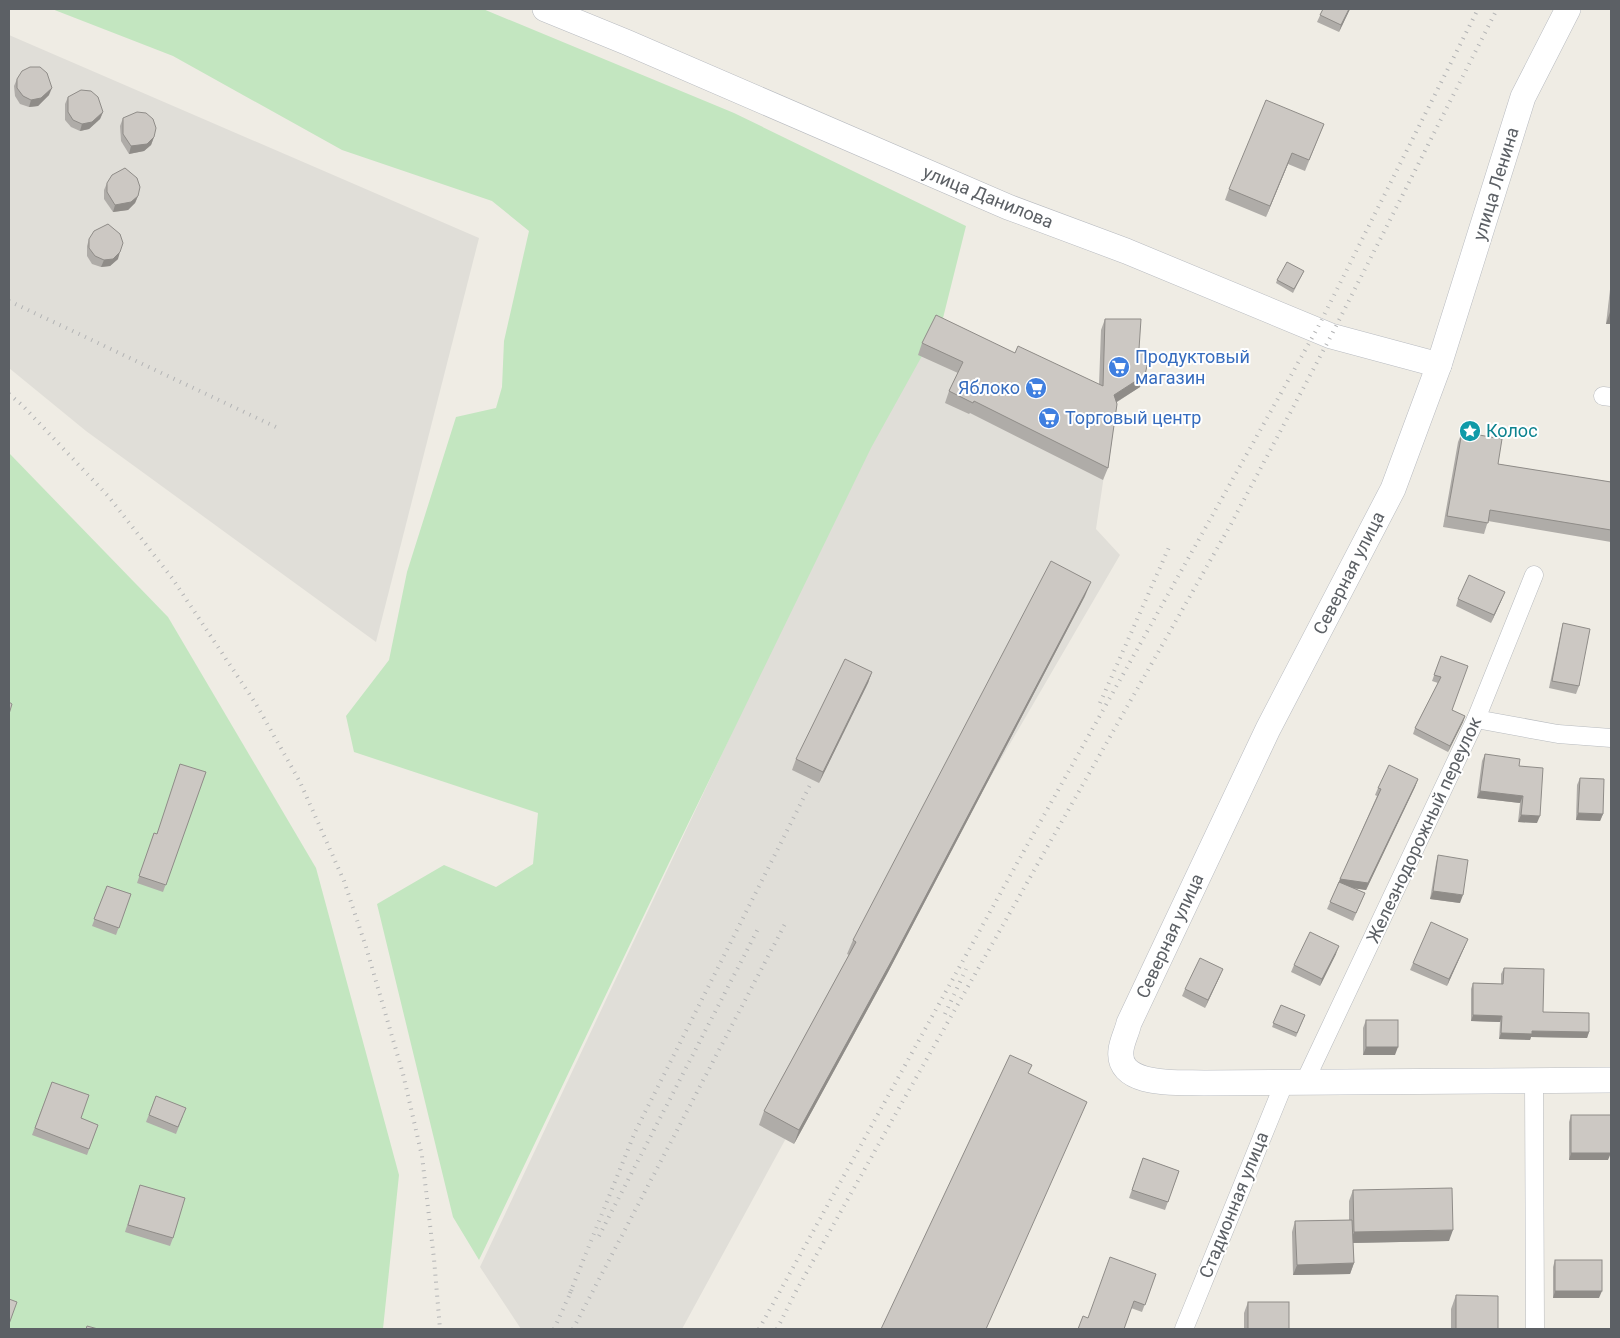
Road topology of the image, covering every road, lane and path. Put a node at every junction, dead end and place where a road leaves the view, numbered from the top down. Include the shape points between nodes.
1 (545, 9) edge
2 (1568, 9) edge
3 (1439, 365) junction
4 (1534, 575) dead end
5 (1476, 719) junction
6 (1611, 738) edge
7 (1534, 1080) junction
8 (1611, 1080) edge
9 (1295, 1081) junction
10 (1184, 1329) edge
11 (1535, 1329) edge

1 - 3 street, улица Данилова via 1008,207 1135,255 1331,336
2 - 3 street, улица Ленина via 1523,97
3 - 9 street, Северная улица via 1393,489 1268,729 1129,1024 1121,1051 1124,1065 1132,1075 1146,1080 1204,1083
4 - 5 street, Железнодорожный переулок
5 - 6 street via 1558,734
5 - 9 street, Железнодорожный переулок
7 - 8 street, Северная улица
7 - 9 street, Северная улица
7 - 11 street
9 - 10 street, Стадионная улица

